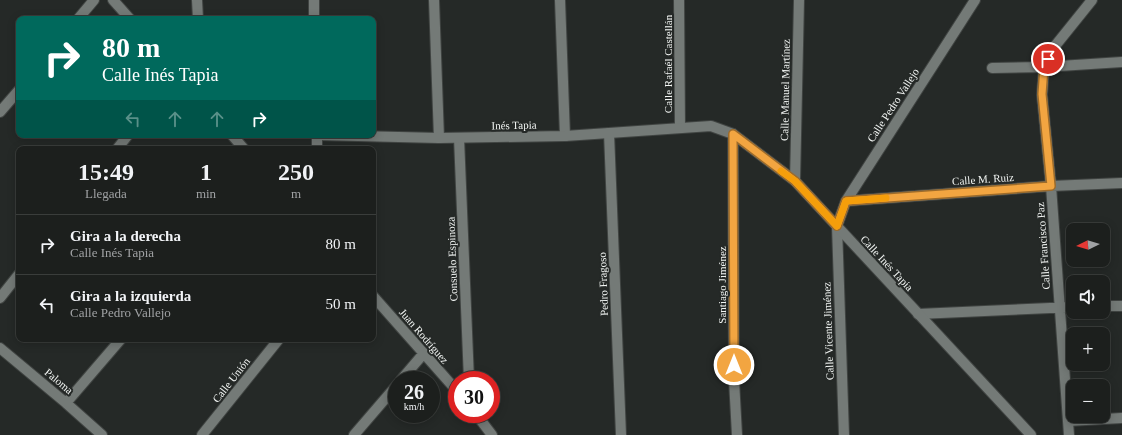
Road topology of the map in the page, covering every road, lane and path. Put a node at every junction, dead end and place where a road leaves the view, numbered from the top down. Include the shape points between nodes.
1 (94, 0) edge
2 (113, 0) edge
3 (198, 0) edge
4 (314, 0) edge
5 (434, 0) edge
6 (560, 0) edge
7 (680, 0) edge
8 (799, 0) edge
9 (975, 0) edge
10 (1092, 0) edge
11 (81, 16) edge
12 (127, 16) edge
13 (198, 16) edge
14 (314, 16) edge
15 (1122, 62) edge
16 (1044, 67) junction
17 (992, 68) dead end
18 (16, 93) edge
19 (0, 112) edge
20 (711, 126) joint
21 (680, 128) junction
22 (609, 133) junction
23 (733, 134) junction
24 (376, 136) edge
25 (565, 136) junction
26 (126, 138) edge
27 (235, 138) edge
28 (439, 138) junction
29 (459, 138) junction
30 (119, 146) edge
31 (241, 146) edge
32 (795, 181) junction
33 (1122, 183) edge
34 (1051, 186) junction
35 (846, 201) junction
36 (837, 226) junction
37 (16, 278) edge
38 (0, 298) edge
39 (376, 299) edge
40 (1110, 306) edge
41 (1122, 306) edge
42 (1059, 308) junction
43 (1066, 308) edge
44 (918, 314) junction
45 (118, 342) edge
46 (276, 342) edge
47 (0, 348) edge
48 (424, 353) junction
49 (409, 371) edge
50 (469, 371) edge
51 (448, 381) edge
52 (388, 395) edge
53 (1066, 396) edge
54 (66, 403) junction
55 (1122, 418) edge
56 (1110, 419) edge
57 (483, 423) edge
58 (1068, 423) edge
59 (102, 435) edge
60 (202, 435) edge
61 (354, 435) edge
62 (492, 435) edge
63 (621, 435) edge
64 (737, 435) edge
65 (844, 435) edge
66 (1031, 435) edge
67 (1069, 435) edge

1 - 11 street
2 - 12 street
3 - 13 street
4 - 14 street
5 - 28 street
6 - 25 street
7 - 21 street, Calle Rafaél Castellán
8 - 32 street, Calle Manuel Martínez
9 - 35 street, Calle Pedro Vallejo
10 - 16 street, Calle Francisco Paz via 1051,51
15 - 16 street
16 - 17 street
16 - 34 street, Calle Francisco Paz via 1042,94
18 - 19 street
20 - 21 street, Inés Tapia
20 - 23 street, Calle Inés Tapia
21 - 22 street, Inés Tapia
22 - 25 street, Inés Tapia
22 - 63 street, Pedro Fragoso
23 - 32 street, Calle Inés Tapia
23 - 64 street, Santiago Jiménez via 734,380
24 - 28 street, Inés Tapia
25 - 29 street, Inés Tapia
26 - 30 street
27 - 31 street
28 - 29 street, Inés Tapia
29 - 50 street, Consuelo Espinoza
32 - 36 street, Calle Inés Tapia
33 - 34 street, Calle M. Ruiz
34 - 35 street, Calle M. Ruiz
34 - 42 street, Calle Francisco Paz
35 - 36 street, Calle Pedro Vallejo
36 - 44 street, Calle Inés Tapia
36 - 65 street, Calle Vicente Jiménez
37 - 38 street
39 - 48 street, Juan Rodríguez
40 - 41 street
42 - 43 street
42 - 44 street
42 - 53 street, Calle Francisco Paz
44 - 66 street, Calle Inés Tapia
45 - 54 street
46 - 60 street, Calle Unión
47 - 54 street, Paloma
48 - 49 street
48 - 51 street, Juan Rodríguez
52 - 61 street
54 - 59 street, Paloma
55 - 56 street
57 - 62 street
58 - 67 street, Calle Francisco Paz

